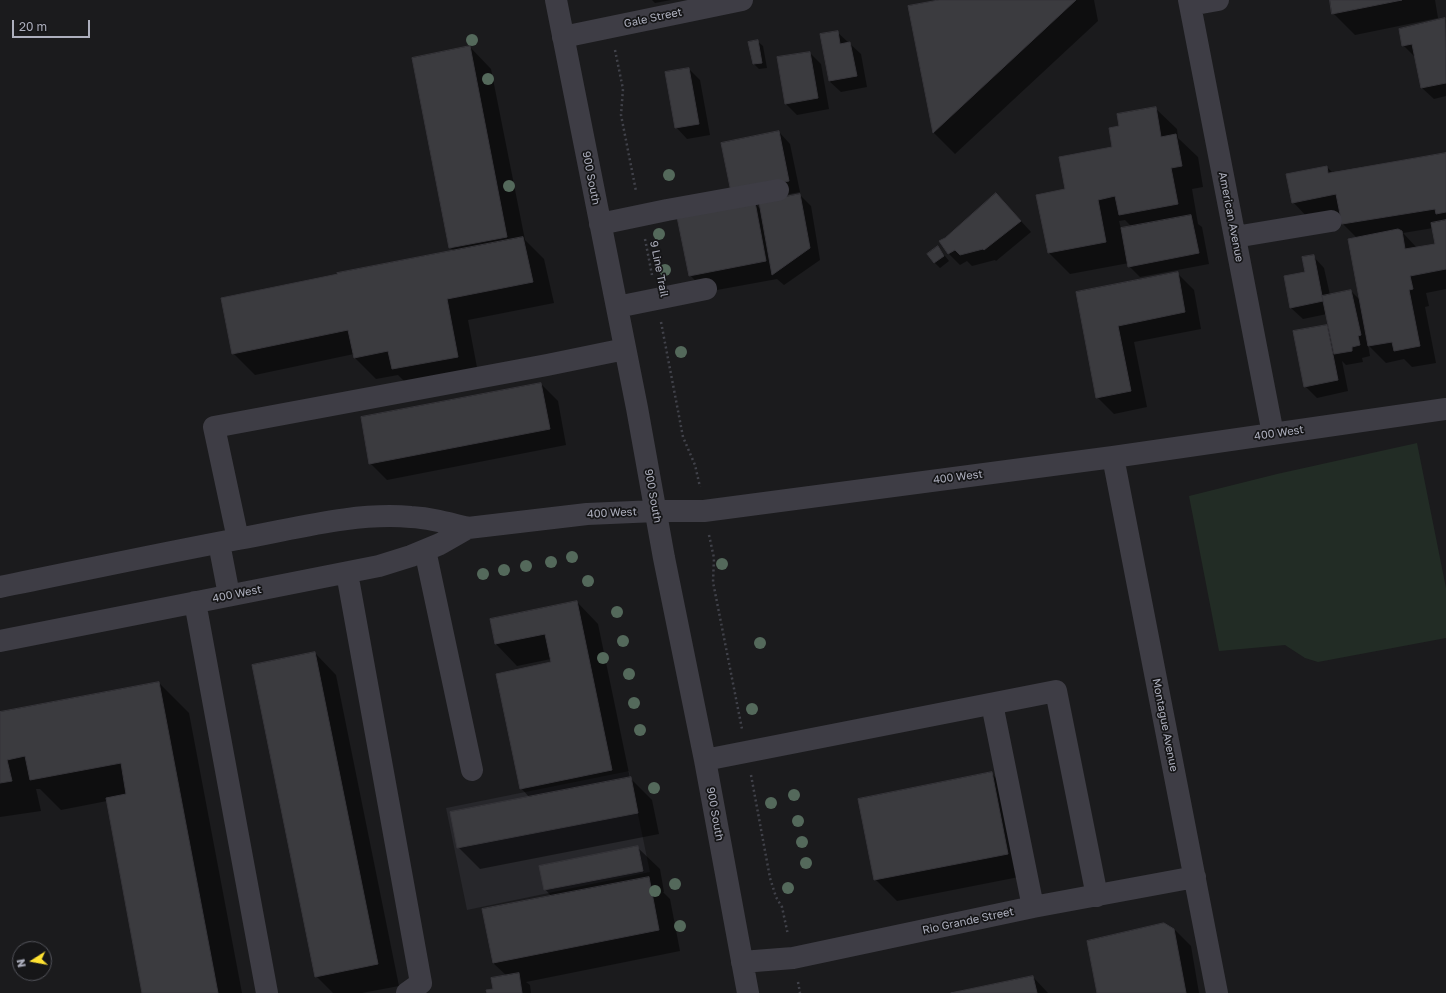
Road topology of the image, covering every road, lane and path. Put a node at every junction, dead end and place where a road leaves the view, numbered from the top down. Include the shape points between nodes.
1 (556, 0) edge
2 (742, 0) edge
3 (1218, 0) edge
4 (1190, 3) edge
5 (563, 37) junction
6 (613, 45) dead end
7 (778, 190) dead end
8 (641, 215) junction
9 (1331, 221) dead end
10 (600, 224) junction
11 (1235, 237) junction
12 (706, 289) dead end
13 (657, 299) junction
14 (617, 306) junction
15 (626, 349) junction
16 (1446, 408) edge
17 (1273, 434) junction
18 (1113, 457) junction
19 (700, 488) dead end
20 (656, 511) junction
21 (468, 528) junction
22 (229, 541) junction
23 (425, 550) junction
24 (347, 573) junction
25 (0, 587) edge
26 (229, 595) junction
27 (195, 602) junction
28 (0, 641) edge
29 (992, 704) junction
30 (705, 760) junction
31 (472, 770) dead end
32 (1195, 877) junction
33 (1097, 896) junction
34 (1032, 907) junction
35 (742, 962) junction
36 (267, 993) edge
37 (407, 993) edge
38 (748, 993) edge
39 (1217, 993) edge

1 - 5 street, 900 South
2 - 5 street, Gale Street
3 - 4 street
4 - 11 street, American Avenue
5 - 10 street, 900 South
6 - 8 path, 9 Line Trail via 623,89 621,115
7 - 8 street
8 - 10 street
8 - 13 path, 9 Line Trail
9 - 11 street
10 - 14 street, 900 South
11 - 17 street, American Avenue
12 - 13 street
13 - 14 street
13 - 19 path, 9 Line Trail via 683,437 695,465
14 - 15 street, 900 South
15 - 20 street, 900 South
15 - 22 street via 214,427
16 - 17 street, 400 West
17 - 18 street, 400 West
18 - 20 street, 400 West via 704,511
18 - 32 street, Montague Avenue
20 - 21 street, 400 West via 587,514
20 - 30 street, 900 South
21 - 22 street, 400 West via 412,516 384,515 355,517
21 - 23 street, 400 West
22 - 25 street, 400 West
22 - 26 street
23 - 24 street, 400 West via 379,566
23 - 31 street
24 - 26 street, 400 West
24 - 37 street via 421,983
26 - 27 street, 400 West
27 - 28 street, 400 West
27 - 36 street
29 - 30 street
29 - 33 street via 1056,691
29 - 34 street
30 - 35 street, 900 South
32 - 33 street, Rio Grande Street
32 - 39 street, Montague Avenue
33 - 34 street, Rio Grande Street
34 - 35 street, Rio Grande Street via 793,958
35 - 38 street, 900 South

